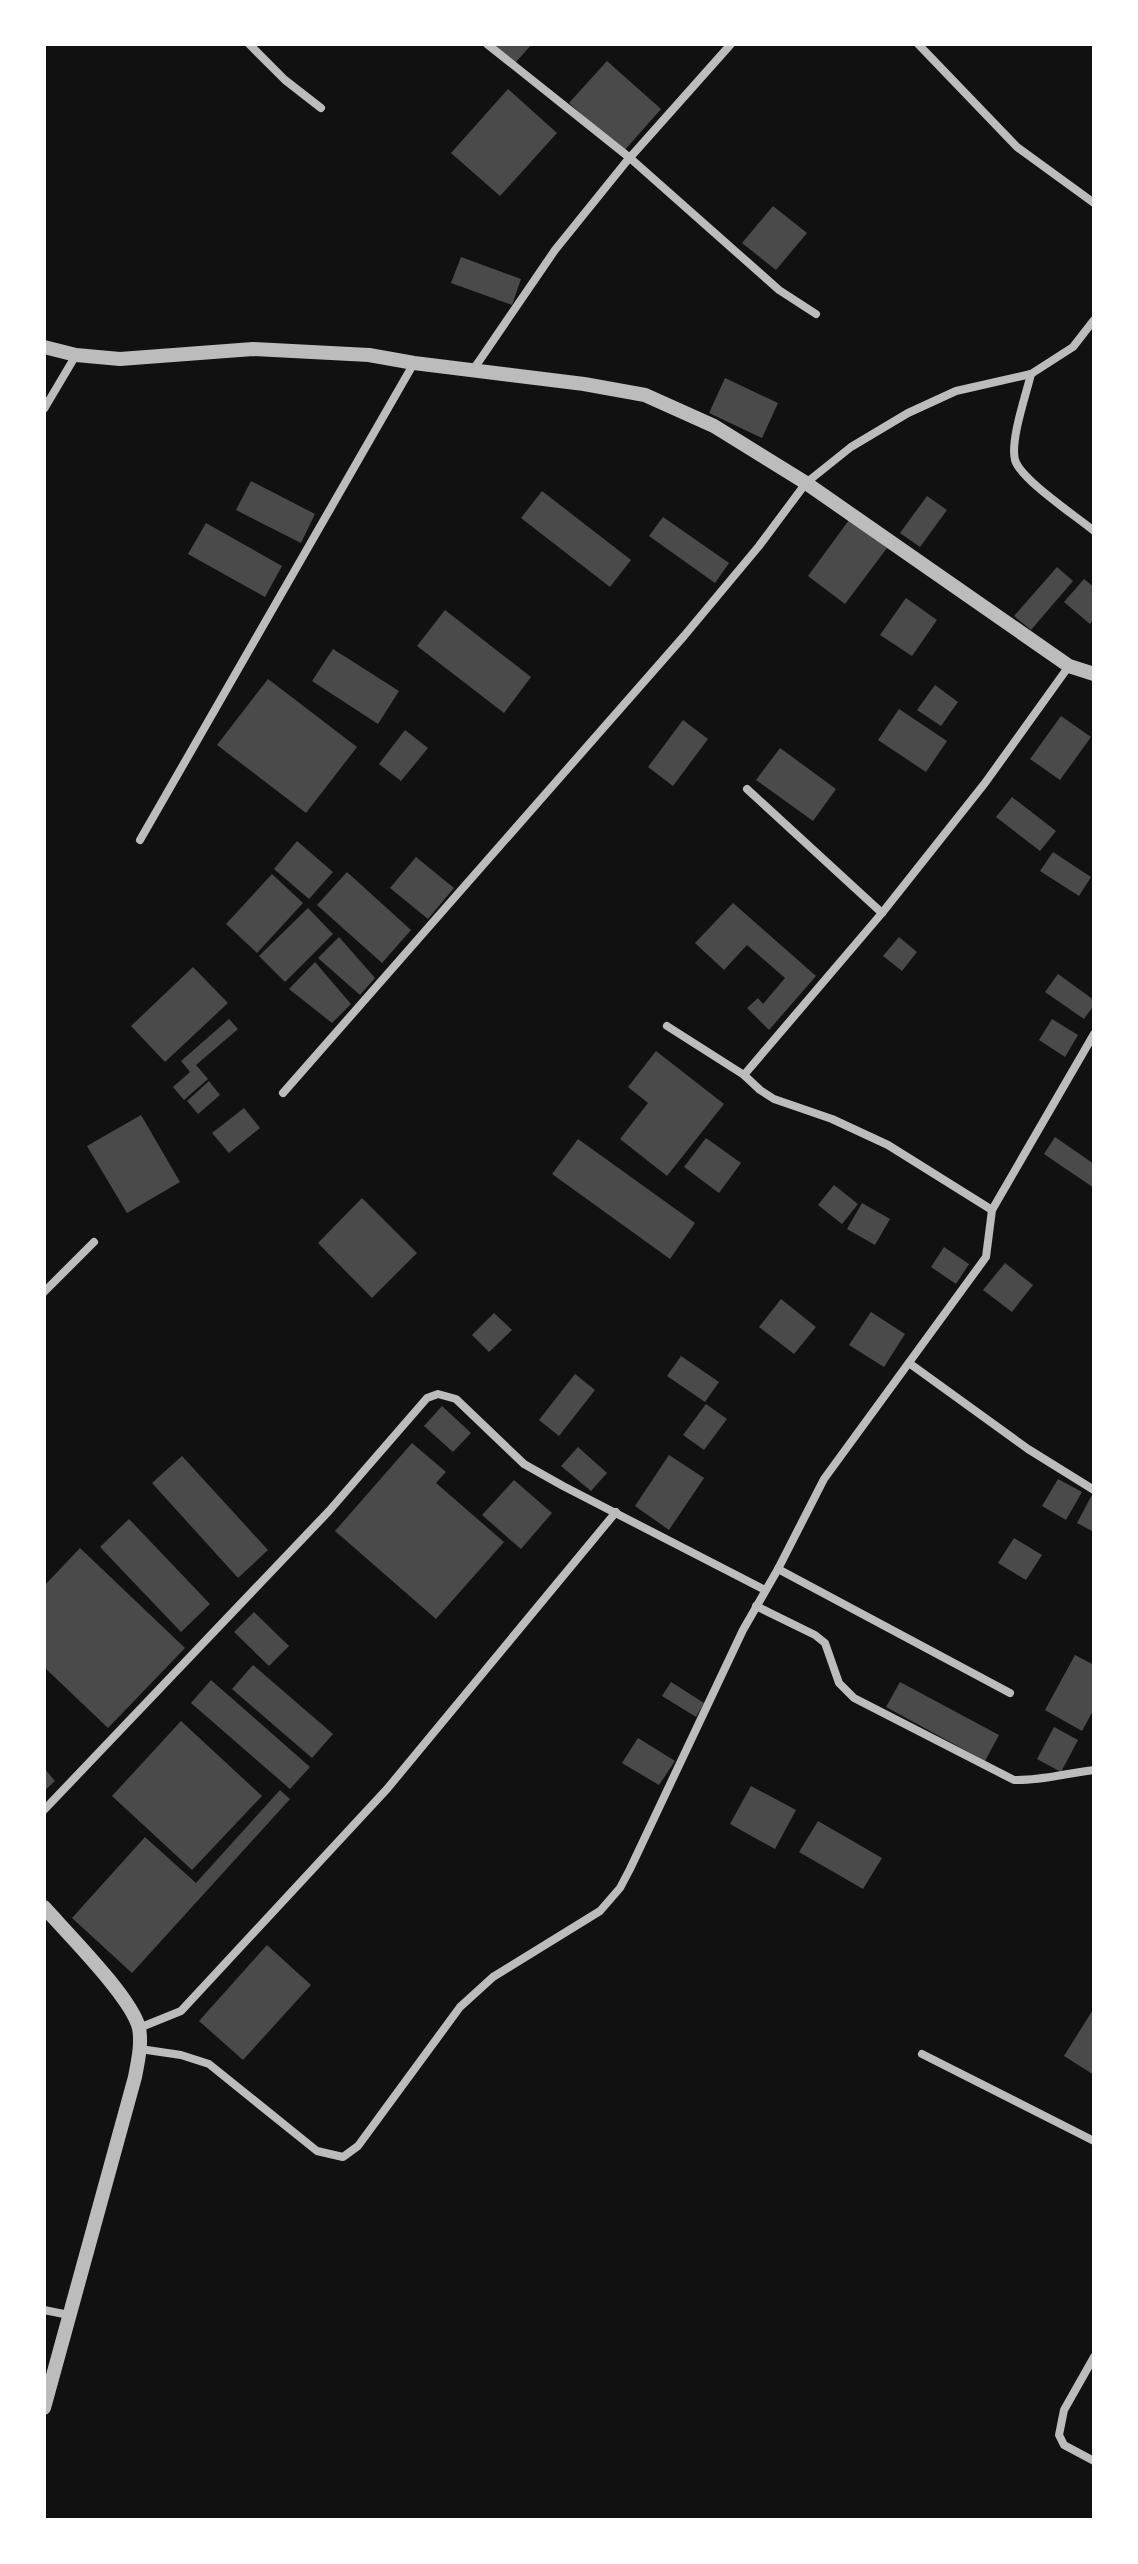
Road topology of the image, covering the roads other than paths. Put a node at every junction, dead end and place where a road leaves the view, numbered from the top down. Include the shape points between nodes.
1 (249, 44) edge
2 (487, 44) edge
3 (731, 44) edge
4 (918, 44) edge
5 (321, 108) dead end
6 (630, 158) junction
7 (1094, 203) edge
8 (816, 314) dead end
9 (1094, 320) edge
10 (44, 347) edge
11 (76, 355) junction
12 (414, 363) junction
13 (473, 370) junction
14 (1031, 374) junction
15 (44, 409) edge
16 (806, 483) junction
17 (1094, 531) edge
18 (1069, 666) junction
19 (1094, 674) edge
20 (747, 789) dead end
21 (140, 840) dead end
22 (882, 913) junction
23 (667, 1026) dead end
24 (1094, 1034) edge
25 (744, 1075) junction
26 (283, 1093) dead end
27 (992, 1210) junction
28 (94, 1242) dead end
29 (44, 1292) edge
30 (909, 1363) junction
31 (1094, 1490) edge
32 (616, 1512) junction
33 (778, 1569) junction
34 (765, 1590) junction
35 (756, 1606) junction
36 (1010, 1693) dead end
37 (1094, 1770) edge
38 (44, 1810) edge
39 (44, 1907) edge
40 (139, 2028) junction
41 (140, 2049) junction
42 (922, 2054) dead end
43 (1094, 2141) edge
44 (44, 2310) edge
45 (69, 2315) junction
46 (1094, 2357) edge
47 (44, 2408) edge
48 (1094, 2461) edge

1 - 5 street
2 - 6 street
3 - 6 street
4 - 7 street via 1017,147
6 - 8 street via 779,290
6 - 13 street via 555,250
9 - 14 street via 1073,347
10 - 11 street
11 - 12 street via 120,359 253,349 369,355
11 - 15 street
12 - 13 street
12 - 21 street
13 - 16 street via 645,395 714,426
14 - 16 street via 956,391 908,413 851,447
14 - 17 street via 1015,459 1022,474
16 - 18 street
16 - 26 street via 684,636
18 - 19 street
18 - 22 street
20 - 22 street
22 - 25 street
23 - 25 street
24 - 27 street
25 - 27 street via 774,1099 888,1145
27 - 30 street via 986,1257
28 - 29 street
30 - 31 street
30 - 33 street via 824,1479
32 - 34 street
32 - 38 street via 524,1464 456,1399 438,1394 427,1398 329,1511
32 - 40 street via 387,1789 181,2011
33 - 34 street
33 - 36 street
34 - 35 street
35 - 37 street via 825,1643 839,1683 854,1698 1004,1776 1034,1781
35 - 41 street via 620,1888 600,1911 493,1977 460,2007 358,2146 343,2157 317,2151 209,2064
39 - 40 street via 130,2006
40 - 41 street
41 - 45 street
42 - 43 street
44 - 45 street
45 - 47 street
46 - 48 street via 1064,2410 1059,2435 1064,2445

